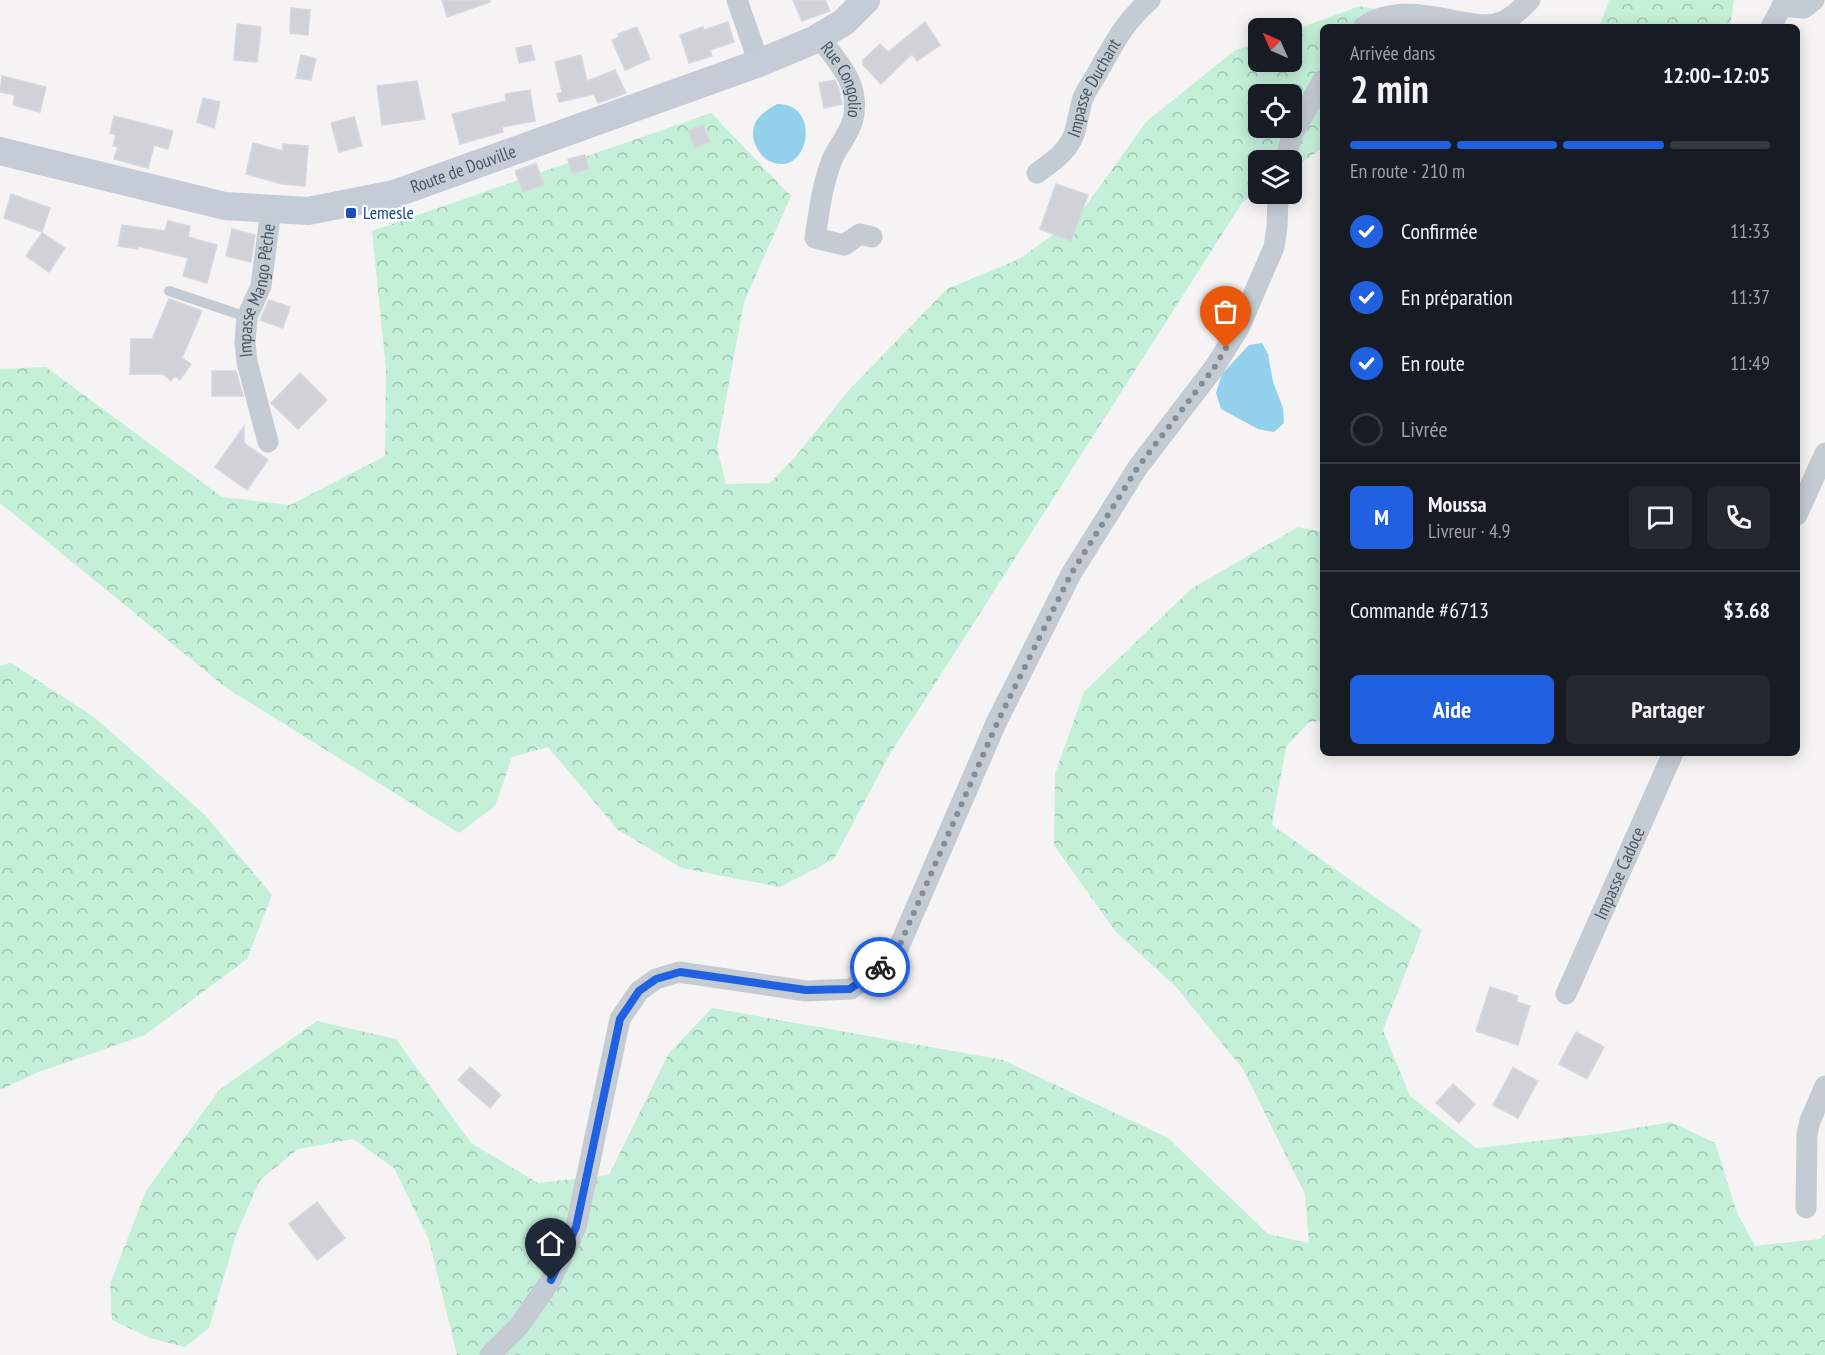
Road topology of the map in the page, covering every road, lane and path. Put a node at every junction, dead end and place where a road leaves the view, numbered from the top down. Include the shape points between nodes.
1 (737, 0) edge
2 (866, 0) edge
3 (1150, 0) edge
4 (1530, 0) edge
5 (1815, 0) edge
6 (1367, 24) edge
7 (1477, 24) edge
8 (1477, 24) edge
9 (1496, 24) edge
10 (1496, 24) edge
11 (1773, 24) edge
12 (819, 37) junction
13 (759, 63) junction
14 (1320, 85) edge
15 (1288, 150) edge
16 (0, 151) edge
17 (1037, 173) dead end
18 (1278, 204) edge
19 (271, 209) junction
20 (872, 237) dead end
21 (169, 291) dead end
22 (247, 317) junction
23 (268, 442) dead end
24 (1825, 453) edge
25 (1800, 508) edge
26 (1672, 756) edge
27 (1566, 994) dead end
28 (1825, 1086) edge
29 (1806, 1208) dead end
30 (490, 1355) edge

1 - 13 street
2 - 12 main road, Route de Douville via 844,22
3 - 17 street, Impasse Duchant via 1135,13 1113,44 1084,96 1068,147
4 - 10 street
5 - 11 street via 1804,8 1782,6
6 - 7 street via 1389,15 1422,15
8 - 9 street
12 - 13 main road, Route de Douville
12 - 20 street, Rue Congolio via 849,76 854,101 853,120 832,160 815,238 844,245 860,234
13 - 19 main road, Route de Douville via 394,194 308,211
14 - 15 street via 1293,133
16 - 19 main road, Route de Douville via 225,206
18 - 30 street via 1274,247 1239,328 1214,368 1138,467 1071,574 998,721 898,949 850,989 806,990 680,972 656,979 639,991 620,1019 576,1227 551,1280 519,1326
19 - 22 street, Impasse Mango Pêche via 261,286
21 - 22 lane
22 - 23 street, Impasse Mango Pêche via 247,362
24 - 25 street
26 - 27 street, Impasse Cadoce
28 - 29 street via 1807,1134

